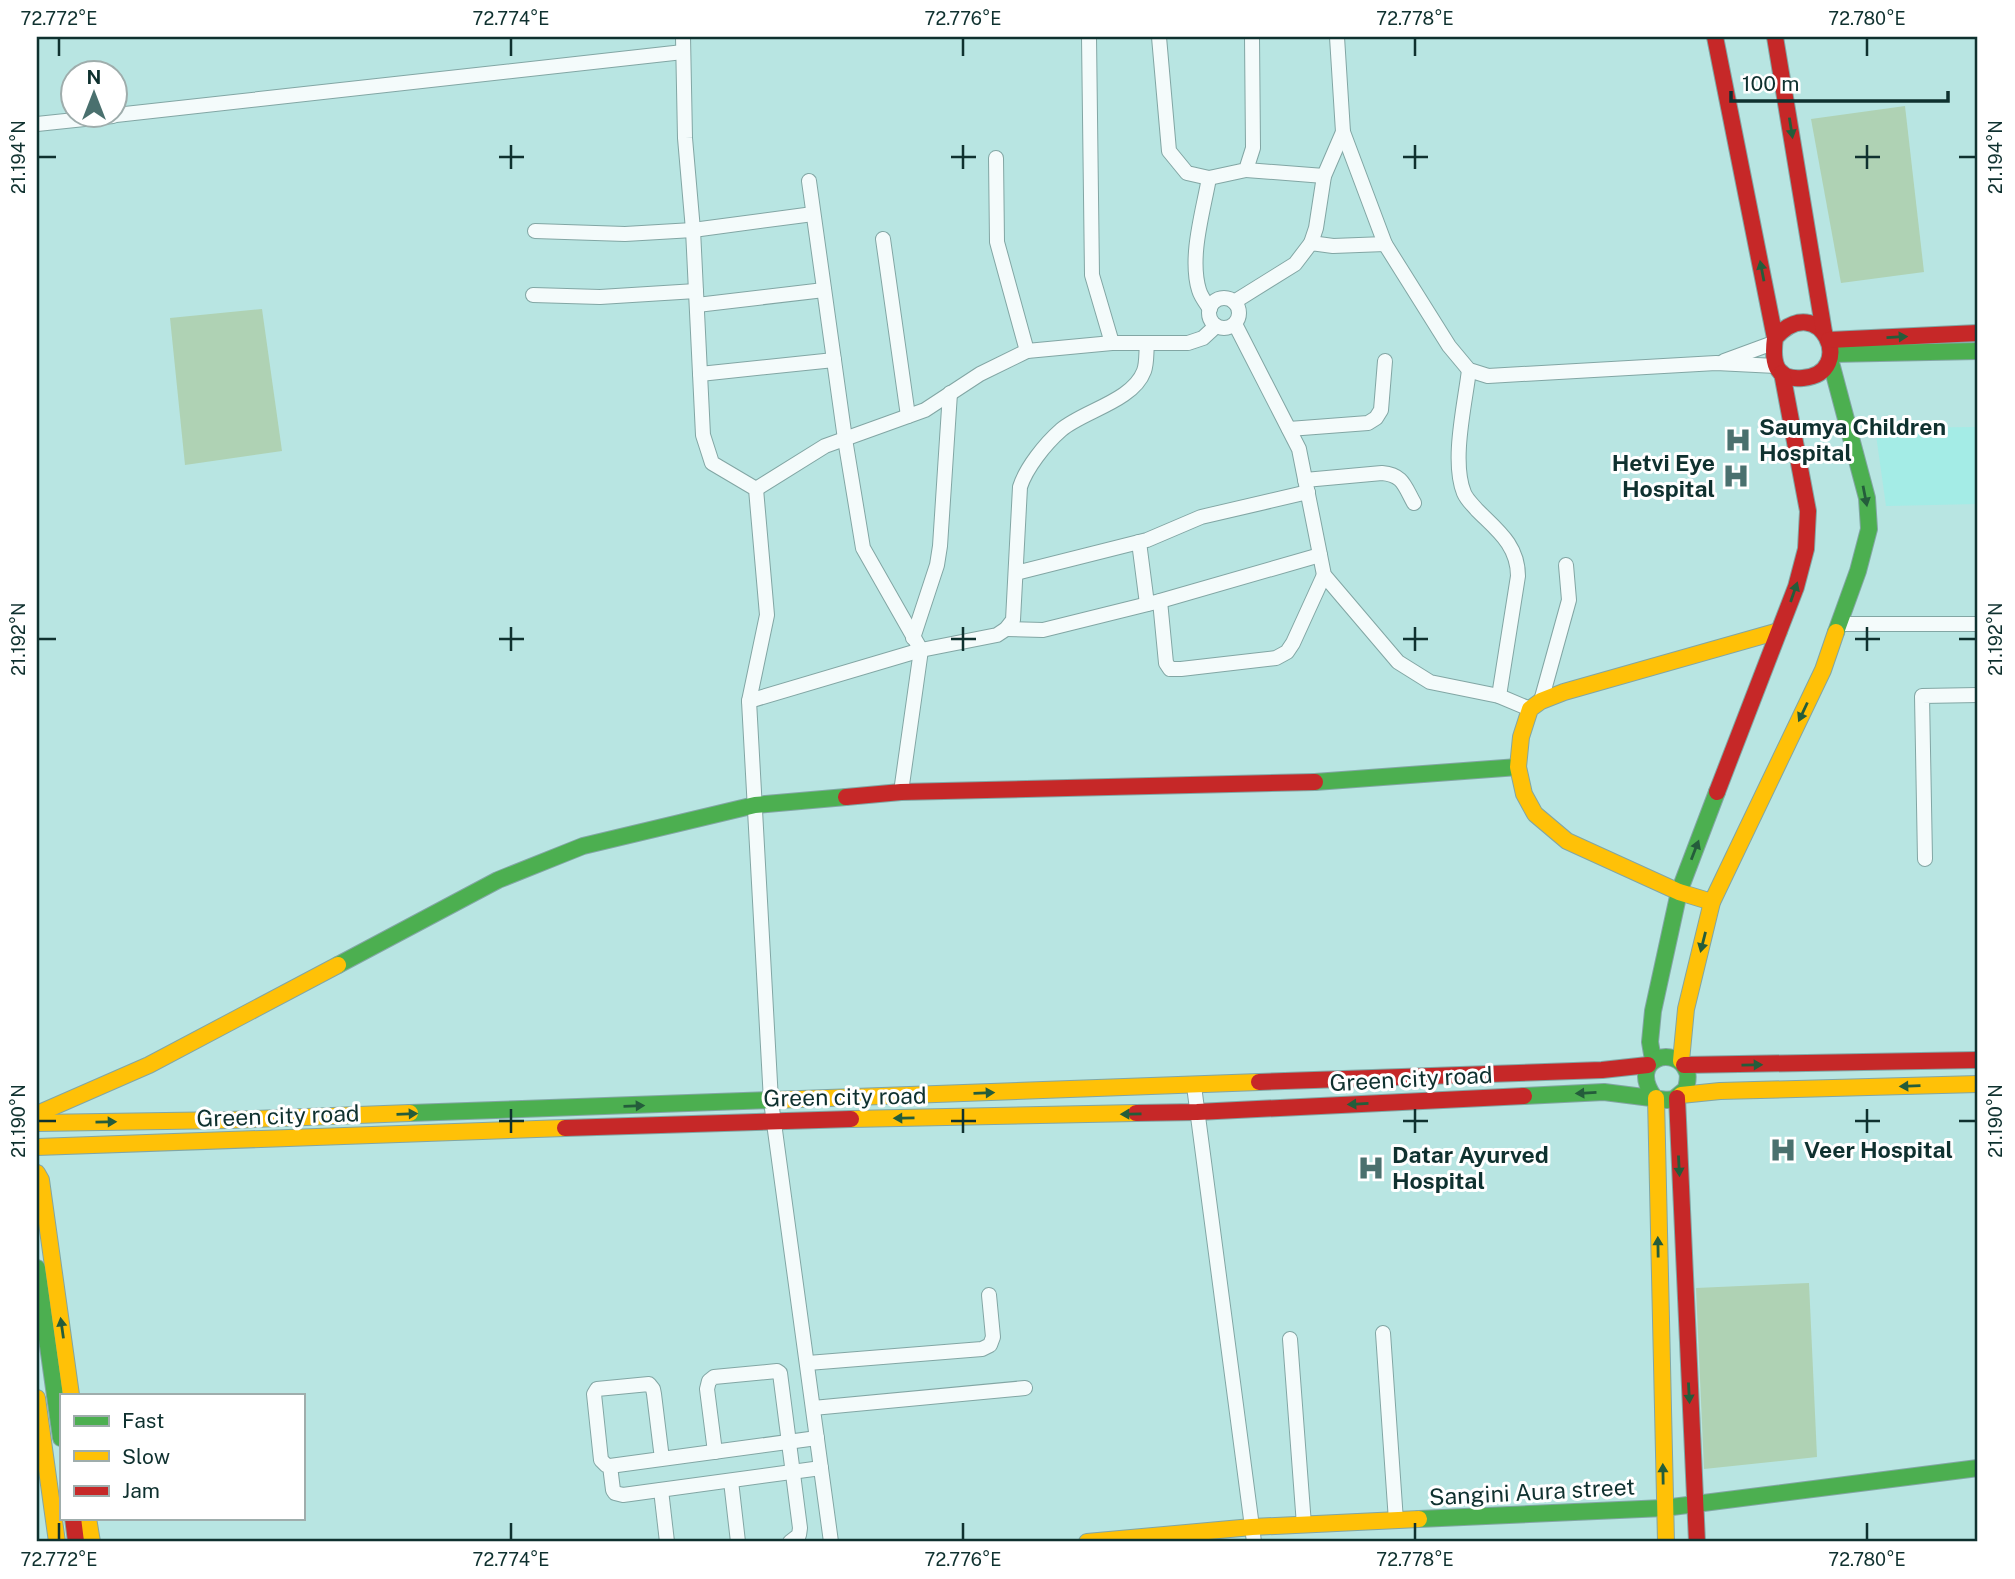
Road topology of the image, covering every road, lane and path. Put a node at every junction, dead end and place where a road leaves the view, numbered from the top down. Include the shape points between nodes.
1 (683, 37) edge
2 (1089, 37) edge
3 (1159, 37) edge
4 (1252, 37) edge
5 (1337, 37) edge
6 (1715, 37) edge
7 (1775, 37) edge
8 (683, 52) junction
9 (130, 113) edge
10 (60, 121) edge
11 (37, 124) edge
12 (1343, 132) junction
13 (996, 158) dead end
14 (1246, 170) junction
15 (1324, 177) junction
16 (1209, 178) junction
17 (809, 181) dead end
18 (813, 214) junction
19 (693, 230) junction
20 (535, 232) dead end
21 (883, 239) dead end
22 (1311, 243) junction
23 (1385, 244) junction
24 (824, 290) junction
25 (533, 295) dead end
26 (696, 298) junction
27 (1234, 302) junction
28 (1210, 309) junction
29 (1235, 324) junction
30 (1216, 326) junction
31 (1978, 333) edge
32 (1774, 340) junction
33 (1112, 342) junction
34 (1147, 344) junction
35 (1828, 346) junction
36 (1027, 351) junction
37 (1978, 351) edge
38 (834, 360) junction
39 (1385, 361) dead end
40 (1716, 363) junction
41 (1779, 369) junction
42 (1469, 370) junction
43 (700, 374) junction
44 (950, 393) junction
45 (908, 416) junction
46 (1289, 429) junction
47 (845, 439) junction
48 (1307, 486) junction
49 (756, 489) junction
50 (1414, 503) dead end
51 (1139, 542) junction
52 (1320, 555) junction
53 (1566, 565) dead end
54 (1016, 573) junction
55 (1324, 575) junction
56 (1154, 603) junction
57 (1839, 624) junction
58 (1978, 624) edge
59 (1006, 629) junction
60 (1779, 631) junction
61 (917, 644) junction
62 (1978, 695) edge
63 (1499, 696) junction
64 (749, 701) junction
65 (1536, 705) junction
66 (1518, 767) junction
67 (901, 792) junction
68 (755, 805) junction
69 (1925, 859) dead end
70 (1679, 892) junction
71 (1713, 902) junction
72 (1978, 1060) edge
73 (1651, 1063) junction
74 (1682, 1063) junction
75 (1978, 1084) edge
76 (1194, 1086) junction
77 (1679, 1096) junction
78 (1655, 1097) junction
79 (771, 1101) junction
80 (1198, 1112) junction
81 (37, 1119) edge
82 (774, 1121) junction
83 (37, 1146) edge
84 (37, 1173) edge
85 (37, 1268) edge
86 (989, 1295) dead end
87 (1383, 1333) dead end
88 (1290, 1339) dead end
89 (808, 1363) junction
90 (1026, 1388) dead end
91 (71, 1394) edge
92 (37, 1398) edge
93 (813, 1408) junction
94 (60, 1431) edge
95 (817, 1438) junction
96 (790, 1443) junction
97 (715, 1452) junction
98 (662, 1459) junction
99 (610, 1466) junction
100 (821, 1468) junction
101 (1978, 1468) edge
102 (793, 1473) junction
103 (732, 1481) junction
104 (661, 1490) junction
105 (1694, 1504) junction
106 (1664, 1508) junction
107 (73, 1520) edge
108 (89, 1520) edge
109 (1396, 1521) junction
110 (1304, 1525) junction
111 (1253, 1535) edge
112 (57, 1542) edge
113 (76, 1542) edge
114 (92, 1542) edge
115 (667, 1542) edge
116 (738, 1542) edge
117 (790, 1542) edge
118 (831, 1542) edge
119 (1087, 1542) edge
120 (1665, 1542) edge
121 (1697, 1542) edge

1 - 8 street
2 - 33 street via 1092,275
3 - 16 street via 1169,151 1187,173
4 - 14 street via 1253,148
5 - 12 street
32 -> 6 street
7 -> 35 street
8 - 9 street
8 - 19 street
10 - 11 street
12 - 15 street
12 - 23 street
13 - 36 street via 998,242
14 - 15 street
14 - 16 street
15 - 22 street
16 - 28 street via 1196,257 1199,293
17 - 18 street
18 - 19 street
18 - 24 street
19 - 20 street
19 - 26 street
21 - 45 street
22 - 23 street
22 - 27 street via 1295,264
23 - 42 street
24 - 26 street
24 - 38 street
25 - 26 street
26 - 43 street
27 - 28 street via 1220,299
27 - 29 street via 1239,315
28 - 30 street
29 - 30 street
29 - 46 street
30 - 34 street via 1203,338 1188,343
35 -> 31 street
32 - 35 street via 1789,324 1808,322 1817,326
32 - 40 street
32 - 41 street via 1773,357
33 - 34 street
33 - 36 street
34 - 54 street via 1144,371 1129,391 1061,430 1023,477
35 - 37 street
35 - 41 street via 1825,368 1819,375 1800,380
35 -> 57 street via 1867,498 1869,529
36 - 44 street
38 - 43 street
38 - 47 street
39 - 46 street via 1381,410 1376,418 1368,423
40 - 41 street
40 - 42 street via 1531,375 1488,376
60 -> 41 street via 1796,587 1808,529
42 - 63 street via 1459,442 1460,479 1467,499 1509,542 1518,566
43 - 49 street via 703,435 712,463
44 - 45 street
44 - 61 street via 940,546
45 - 47 street
46 - 48 street via 1299,449
47 - 49 street via 825,446
47 - 61 street via 863,548
48 - 50 street via 1394,474
48 - 51 street via 1201,517
48 - 52 street
49 - 64 street via 767,615
51 - 54 street
51 - 56 street
52 - 55 street
52 - 56 street
53 - 65 street via 1569,600
54 - 59 street via 1013,620
55 - 56 street via 1293,643 1276,659 1170,668
55 - 63 street via 1398,662 1430,682
56 - 59 street via 1043,631
57 - 58 street
57 -> 71 street via 1823,670
59 - 61 street via 997,635
60 - 65 street via 1564,692
70 -> 60 street
61 - 64 street
61 - 67 street
62 - 69 street via 1922,696
63 - 65 street
64 - 68 street
65 - 66 street via 1521,737
66 - 67 street via 1312,782
66 - 70 street via 1524,794 1535,814 1567,841
67 - 68 street
68 - 79 street
68 - 81 street via 583,846 498,880 149,1065
70 - 71 street
70 - 73 street via 1653,1010
71 -> 74 street via 1686,1009
74 -> 72 street
73 - 74 street via 1666,1056
73 - 76 street, Green city road via 1602,1070
73 - 78 street via 1644,1079
74 - 77 street via 1688,1082
75 -> 77 street
79 -> 76 street, Green city road
76 - 80 street
77 - 78 street
77 -> 105 street
78 -> 80 street, Green city road via 1604,1092
106 -> 78 street
81 -> 79 street, Green city road via 229,1120
79 - 82 street
80 -> 82 street, Green city road
80 - 111 street
81 - 83 street
82 - 83 street, Green city road
82 - 89 street
91 -> 84 street
85 - 94 street
86 - 89 street via 993,1337 982,1349
87 - 109 street
88 - 110 street
89 - 93 street
90 - 93 street
92 - 112 street
93 - 95 street
95 - 96 street
95 - 100 street
96 - 97 street
96 - 97 street via 780,1373 714,1377 707,1389
96 - 102 street
97 - 98 street
98 - 99 street
98 - 99 street via 651,1386 600,1388 594,1394 601,1460
99 - 104 street via 618,1495
100 - 102 street
100 - 118 street
101 - 105 street, Sangini Aura street
102 - 103 street
102 - 117 street via 800,1528
103 - 104 street
103 - 116 street
104 - 115 street
105 - 106 street, Sangini Aura street
105 - 121 street
106 - 109 street, Sangini Aura street
106 - 120 street
107 - 113 street
108 - 114 street
109 - 110 street, Sangini Aura street
110 - 111 street, Sangini Aura street
111 - 119 street, Sangini Aura street

